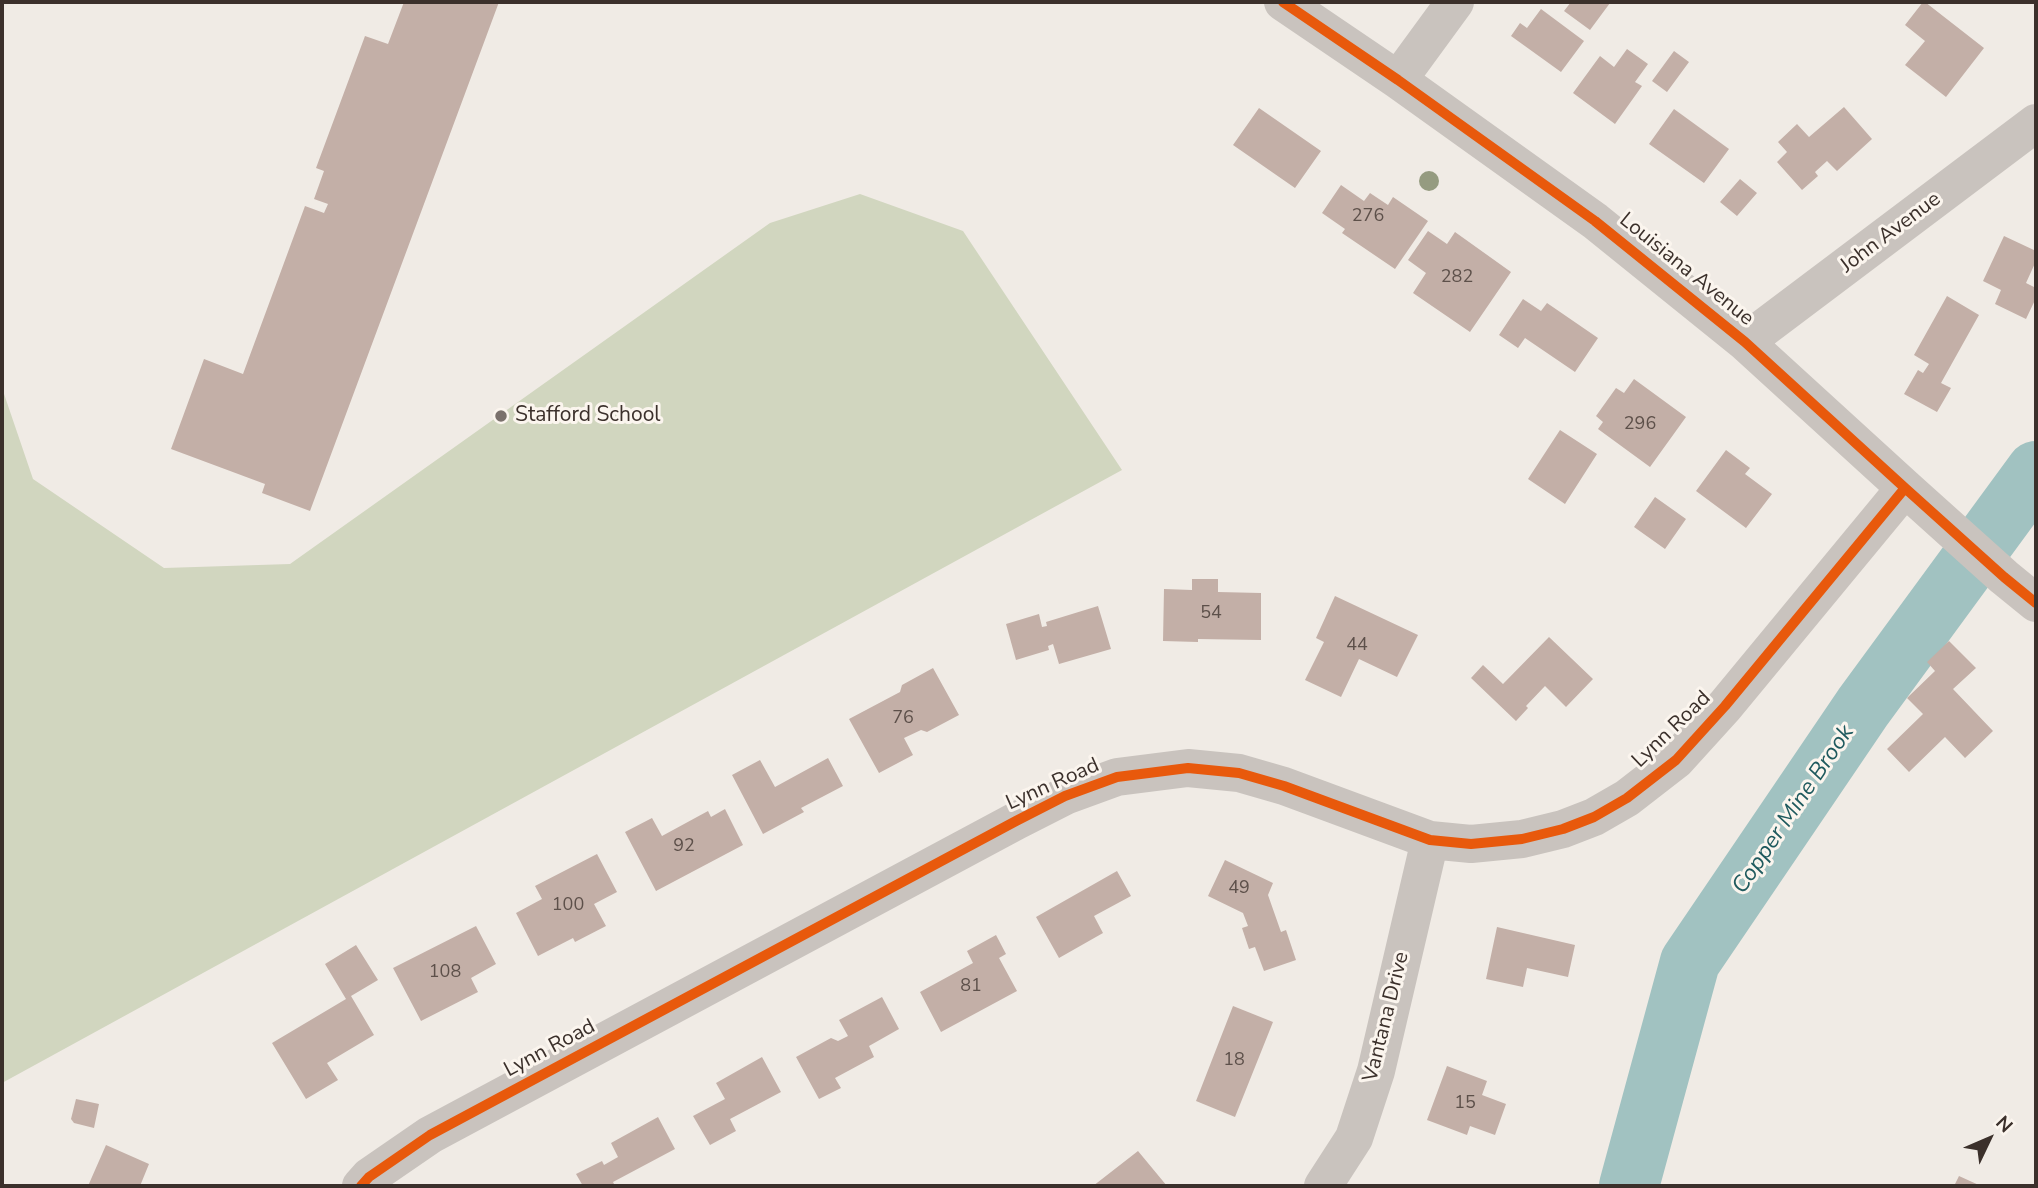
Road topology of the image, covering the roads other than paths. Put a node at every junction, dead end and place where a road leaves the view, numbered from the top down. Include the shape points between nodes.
1 (1283, 2) edge
2 (1455, 2) edge
3 (1398, 80) junction
4 (2036, 123) edge
5 (1745, 342) junction
6 (1905, 488) junction
7 (2036, 603) edge
8 (1430, 840) junction
9 (361, 1186) edge
10 (1323, 1186) edge

1 - 3 street, Louisiana Avenue
2 - 3 street
3 - 5 street, Louisiana Avenue via 1595,221
4 - 5 street, John Avenue
5 - 6 street, Louisiana Avenue
6 - 7 street, Louisiana Avenue
6 - 8 street, Lynn Road via 1725,706 1676,760 1627,798 1563,830 1522,839 1471,844
8 - 9 street, Lynn Road via 1239,773 1188,768 1117,777 1016,821 442,1129
8 - 10 street, Vantana Drive via 1376,1071 1354,1138

